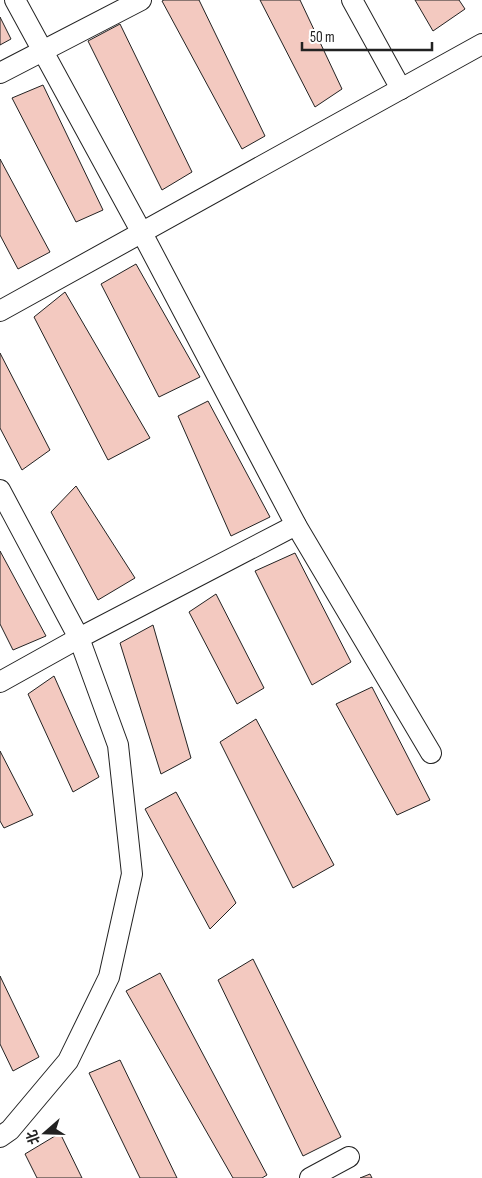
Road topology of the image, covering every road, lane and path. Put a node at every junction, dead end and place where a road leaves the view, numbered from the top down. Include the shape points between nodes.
1 (15, 0) edge
2 (141, 0) edge
3 (352, 0) edge
4 (482, 44) edge
5 (43, 50) junction
6 (0, 74) edge
7 (401, 89) junction
8 (142, 233) junction
9 (0, 311) edge
10 (0, 490) edge
11 (296, 525) junction
12 (80, 638) junction
13 (0, 682) edge
14 (431, 753) dead end
15 (0, 1137) edge
16 (348, 1157) dead end
17 (310, 1178) edge

1 - 5 street
2 - 5 street
3 - 7 street
4 - 7 street
5 - 6 street
5 - 8 street
7 - 8 street
8 - 9 street
8 - 11 street
10 - 12 street
11 - 12 street
11 - 14 street
12 - 13 street
12 - 15 street via 118,745 132,874 109,977 68,1061 10,1130
16 - 17 street

